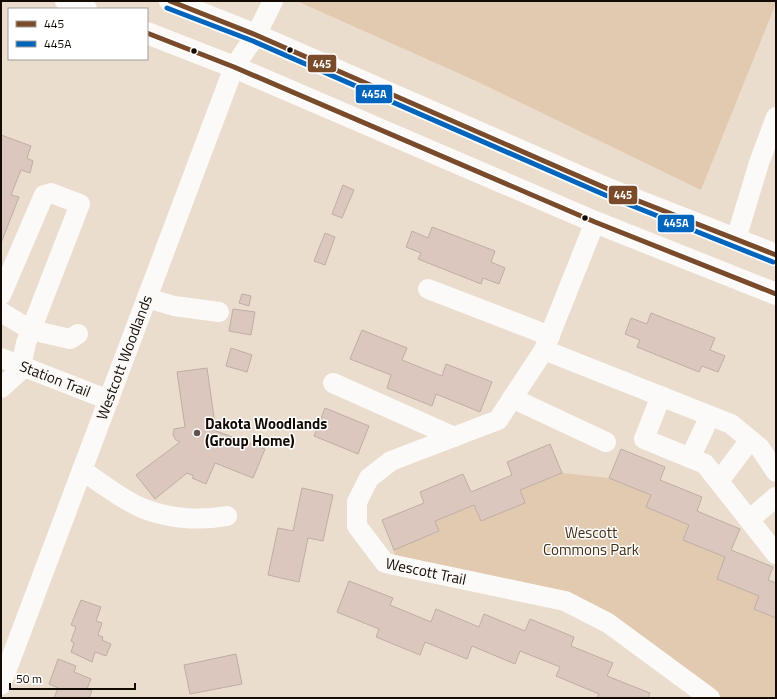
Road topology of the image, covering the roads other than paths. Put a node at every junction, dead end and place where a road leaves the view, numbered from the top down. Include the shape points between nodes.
1 (66, 1) edge
2 (170, 1) edge
3 (273, 1) edge
4 (84, 8) edge
5 (148, 33) edge
6 (256, 36) junction
7 (234, 67) junction
8 (776, 117) edge
9 (768, 166) edge
10 (595, 222) junction
11 (736, 239) junction
12 (776, 255) edge
13 (428, 289) dead end
14 (776, 294) edge
15 (1, 295) edge
16 (147, 298) junction
17 (1, 312) edge
18 (219, 312) dead end
19 (34, 324) junction
20 (78, 334) dead end
21 (547, 343) junction
22 (1, 358) edge
23 (23, 366) junction
24 (333, 383) dead end
25 (1, 388) edge
26 (661, 396) junction
27 (512, 398) junction
28 (109, 400) junction
29 (710, 416) junction
30 (454, 437) junction
31 (750, 440) junction
32 (606, 442) dead end
33 (690, 458) junction
34 (82, 470) junction
35 (776, 472) edge
36 (719, 481) junction
37 (776, 497) edge
38 (227, 516) dead end
39 (750, 519) junction
40 (776, 554) edge
41 (1, 685) edge
42 (710, 698) edge

1 - 4 main road
2 - 6 main road
3 - 6 street, Westcott Woodlands
5 - 7 main road
6 - 7 street, Westcott Woodlands
6 - 11 main road via 608,189
7 - 10 main road
7 - 16 street, Westcott Woodlands
8 - 9 street
9 - 11 street
10 - 14 main road
10 - 21 street, Wescott Trail
11 - 12 main road
13 - 21 street
15 - 19 street via 44,195 52,193 80,204
16 - 18 street via 174,306
16 - 28 street, Westcott Woodlands
17 - 19 street
19 - 20 street via 70,339
19 - 23 street via 26,343
21 - 26 street
21 - 27 street, Wescott Trail
22 - 23 street, Station Trail
23 - 25 street
23 - 28 street, Station Trail
24 - 30 street
26 - 29 street
26 - 33 street via 644,439
27 - 30 street, Wescott Trail via 498,420
27 - 32 street
28 - 34 street, Westcott Woodlands
29 - 31 street via 731,424
29 - 33 street
30 - 42 street, Wescott Trail via 391,461 369,478 357,502 357,526 385,563 565,601 608,623
31 - 35 street via 760,448
31 - 36 street
33 - 36 street via 705,464
34 - 38 street via 142,508 173,517 212,519
34 - 41 street, Westcott Woodlands
36 - 39 street
37 - 39 street
39 - 40 street

